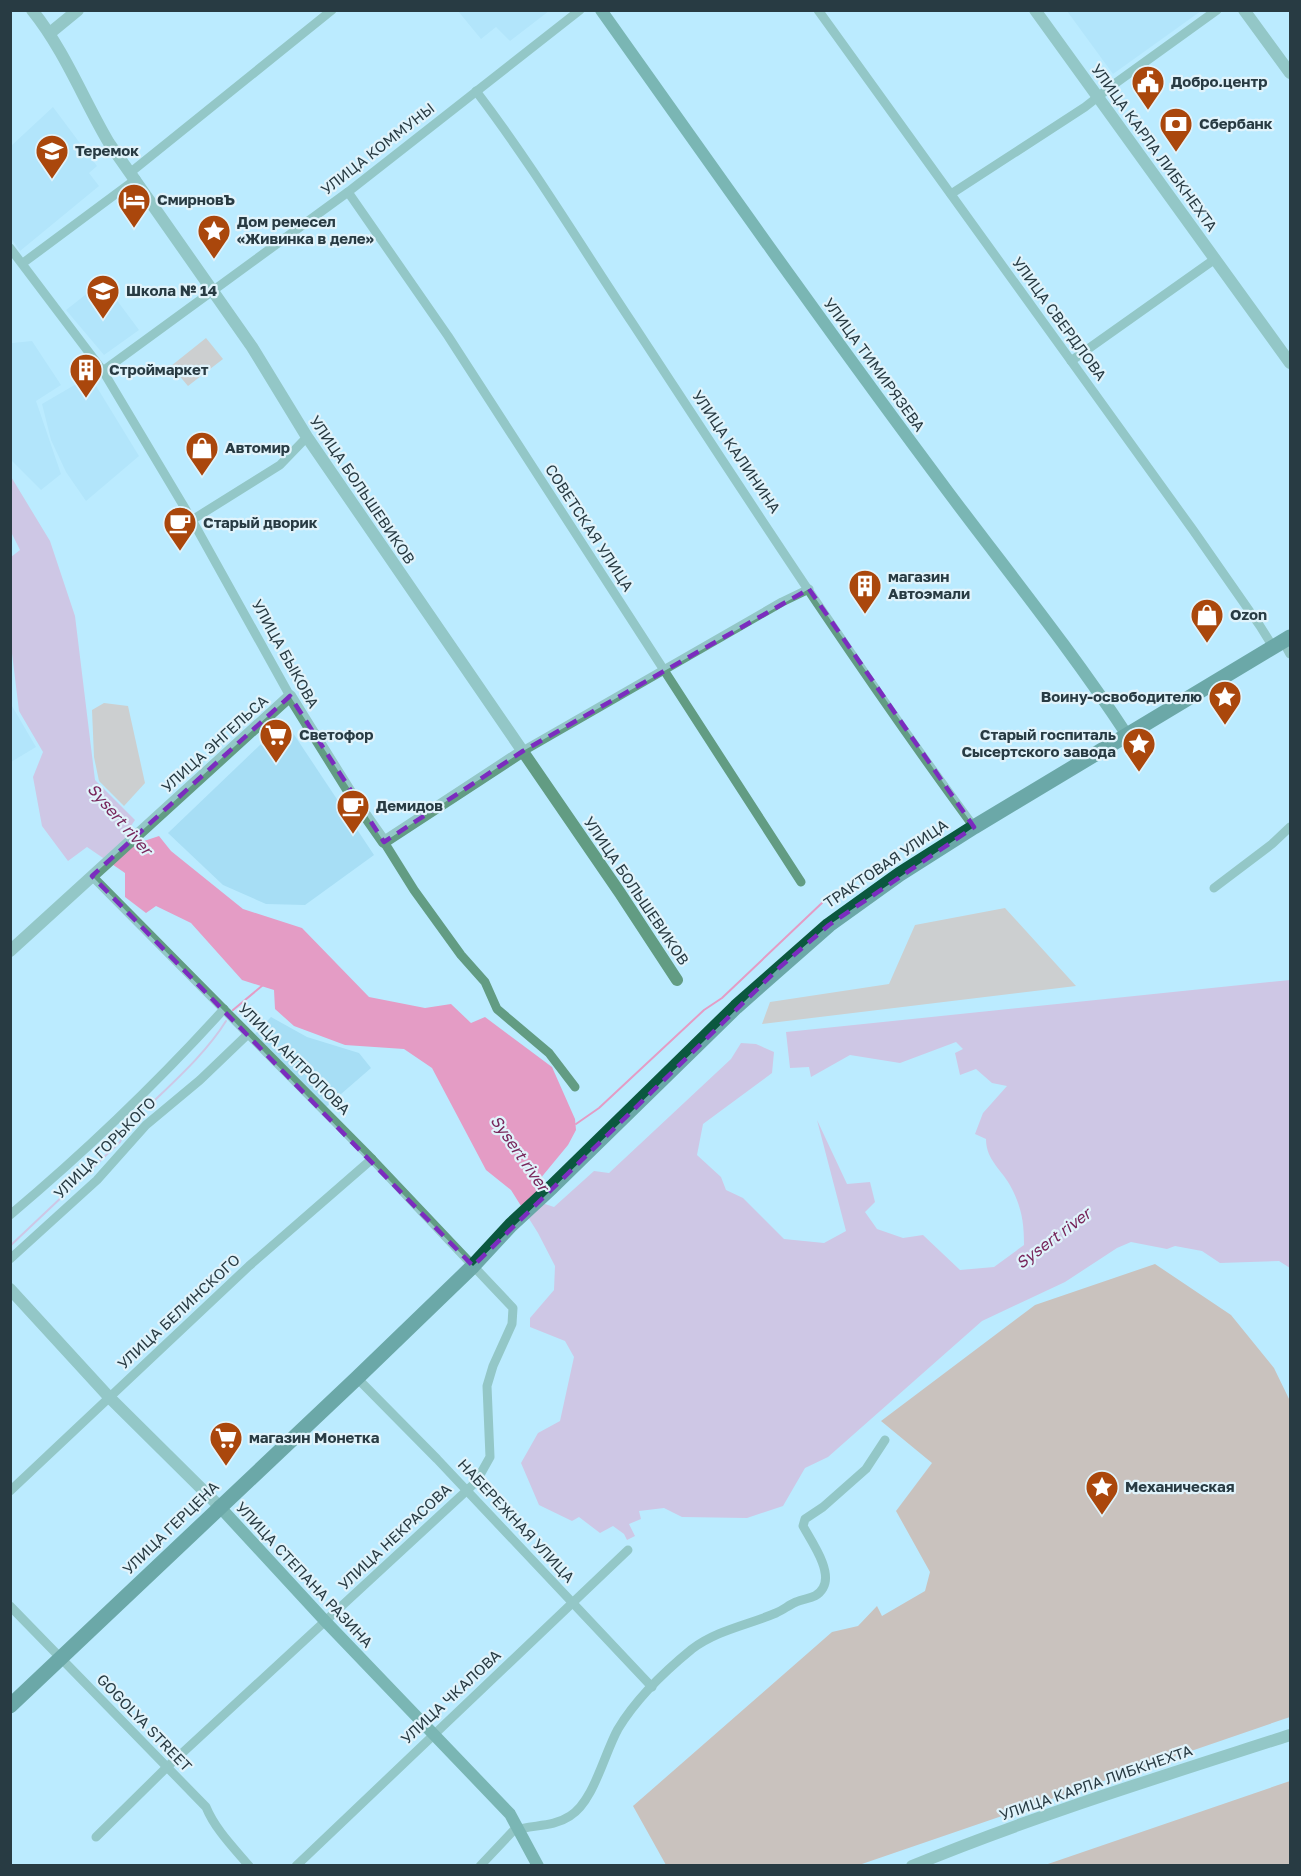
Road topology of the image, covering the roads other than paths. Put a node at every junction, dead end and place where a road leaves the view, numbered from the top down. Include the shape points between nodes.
1 (32, 10) edge
2 (78, 10) edge
3 (332, 10) edge
4 (580, 10) edge
5 (601, 10) edge
6 (818, 10) edge
7 (1035, 10) edge
8 (1217, 10) edge
9 (1244, 10) edge
10 (50, 33) junction
11 (1290, 73) edge
12 (476, 91) junction
13 (1099, 96) junction
14 (134, 176) junction
15 (348, 192) junction
16 (951, 194) junction
17 (10, 248) edge
18 (1215, 259) junction
19 (23, 263) junction
20 (212, 292) junction
21 (1071, 362) junction
22 (1290, 363) edge
23 (103, 371) junction
24 (307, 437) junction
25 (192, 520) junction
26 (809, 589) junction
27 (1284, 645) edge
28 (663, 670) junction
29 (290, 696) junction
30 (1127, 735) junction
31 (523, 751) junction
32 (974, 827) junction
33 (1290, 827) edge
34 (384, 842) junction
35 (92, 876) junction
36 (801, 882) dead end
37 (1214, 888) dead end
38 (10, 951) edge
39 (677, 980) dead end
40 (224, 1009) junction
41 (248, 1034) junction
42 (575, 1087) dead end
43 (372, 1159) junction
44 (10, 1215) edge
45 (511, 1225) joint
46 (10, 1259) edge
47 (473, 1266) junction
48 (10, 1289) edge
49 (513, 1308) joint
50 (357, 1378) junction
51 (109, 1396) junction
52 (885, 1440) dead end
53 (467, 1490) junction
54 (10, 1491) edge
55 (219, 1506) junction
56 (628, 1550) dead end
57 (572, 1603) junction
58 (10, 1606) edge
59 (326, 1622) junction
60 (61, 1657) junction
61 (652, 1687) junction
62 (10, 1706) edge
63 (434, 1734) junction
64 (1290, 1735) edge
65 (166, 1768) junction
66 (519, 1828) junction
67 (96, 1837) dead end
68 (249, 1866) edge
69 (296, 1866) edge
70 (480, 1866) edge
71 (538, 1866) edge
72 (912, 1866) edge

1 - 10 street, УЛИЦА БОЛЬШЕВИКОВ
2 - 10 street
3 - 14 street
4 - 12 street, УЛИЦА КОММУНЫ
5 - 30 main road, УЛИЦА ТИМИРЯЗЕВА
6 - 16 street, УЛИЦА СВЕРДЛОВА
7 - 13 street, УЛИЦА КАРЛА ЛИБКНЕХТА
8 - 13 street
9 - 11 street
10 - 14 street, УЛИЦА БОЛЬШЕВИКОВ via 92,115
12 - 15 street, УЛИЦА КОММУНЫ
12 - 26 street, УЛИЦА КАЛИНИНА via 530,165
13 - 16 street
13 - 18 street, УЛИЦА КАРЛА ЛИБКНЕХТА
14 - 19 street
14 - 20 street, УЛИЦА БОЛЬШЕВИКОВ
15 - 20 street, УЛИЦА КОММУНЫ
15 - 28 street, СОВЕТСКАЯ УЛИЦА via 448,336
16 - 21 street, УЛИЦА СВЕРДЛОВА
17 - 19 street, УЛИЦА БЫКОВА
18 - 21 street
18 - 22 street, УЛИЦА КАРЛА ЛИБКНЕХТА
19 - 23 street, УЛИЦА БЫКОВА
20 - 23 street, УЛИЦА КОММУНЫ
20 - 24 street, УЛИЦА БОЛЬШЕВИКОВ via 252,347
21 - 27 street, УЛИЦА СВЕРДЛОВА via 1213,558
23 - 25 street, УЛИЦА БЫКОВА
24 - 25 street via 280,465
24 - 31 street, УЛИЦА БОЛЬШЕВИКОВ
25 - 29 street, УЛИЦА БЫКОВА
26 - 28 street
26 - 32 street, УЛИЦА КАЛИНИНА
27 - 30 main road, ТРАКТОВАЯ УЛИЦА
28 - 31 street
28 - 36 street, СОВЕТСКАЯ УЛИЦА
29 - 34 street, УЛИЦА БЫКОВА
29 - 35 street, УЛИЦА ЭНГЕЛЬСА
30 - 32 main road, ТРАКТОВАЯ УЛИЦА
31 - 34 street
31 - 39 street, УЛИЦА БОЛЬШЕВИКОВ
32 - 45 main road, ТРАКТОВАЯ УЛИЦА via 829,925 736,1007
33 - 37 street
34 - 42 street, УЛИЦА БЫКОВА via 414,890 485,982 497,1009 549,1053
35 - 38 street
35 - 40 street, УЛИЦА АНТРОПОВА
40 - 41 street, УЛИЦА АНТРОПОВА
40 - 44 street, УЛИЦА ГОРЬКОГО via 172,1066
41 - 43 street, УЛИЦА АНТРОПОВА
41 - 46 street, УЛИЦА ГОРЬКОГО via 146,1125 97,1180
43 - 47 street, УЛИЦА АНТРОПОВА
43 - 51 street, УЛИЦА БЕЛИНСКОГО
45 - 47 main road, УЛИЦА ГЕРЦЕНА
47 - 49 street, УЛИЦА АНТРОПОВА
47 - 50 main road, УЛИЦА ГЕРЦЕНА
48 - 51 street, УЛИЦА СТЕПАНА РАЗИНА
49 - 53 street, УЛИЦА НЕКРАСОВА via 512,1324 487,1386 489,1457 476,1482
50 - 53 street, НАБЕРЕЖНАЯ УЛИЦА
50 - 55 main road, УЛИЦА ГЕРЦЕНА
51 - 54 street, УЛИЦА БЕЛИНСКОГО
51 - 55 street, УЛИЦА СТЕПАНА РАЗИНА
52 - 61 street via 866,1469 804,1519 803,1526 825,1573 818,1595 726,1630 695,1647
53 - 57 street, НАБЕРЕЖНАЯ УЛИЦА
53 - 59 street, УЛИЦА НЕКРАСОВА
55 - 59 main road, УЛИЦА СТЕПАНА РАЗИНА
55 - 60 main road, УЛИЦА ГЕРЦЕНА
56 - 57 street, УЛИЦА ЧКАЛОВА
57 - 61 street, НАБЕРЕЖНАЯ УЛИЦА
57 - 63 street, УЛИЦА ЧКАЛОВА
58 - 60 street, GOGOLYA STREET
59 - 63 main road, УЛИЦА СТЕПАНА РАЗИНА
59 - 65 street, УЛИЦА НЕКРАСОВА
60 - 62 main road, УЛИЦА ГЕРЦЕНА
60 - 65 street, GOGOLYA STREET
61 - 66 street via 625,1718 588,1795 572,1816 540,1827
63 - 66 main road, УЛИЦА СТЕПАНА РАЗИНА
63 - 69 street, УЛИЦА ЧКАЛОВА
64 - 72 street, УЛИЦА КАРЛА ЛИБКНЕХТА via 1139,1782
65 - 67 street, УЛИЦА НЕКРАСОВА
65 - 68 street, GOGOLYA STREET via 206,1807
66 - 70 street
66 - 71 main road, УЛИЦА СТЕПАНА РАЗИНА

